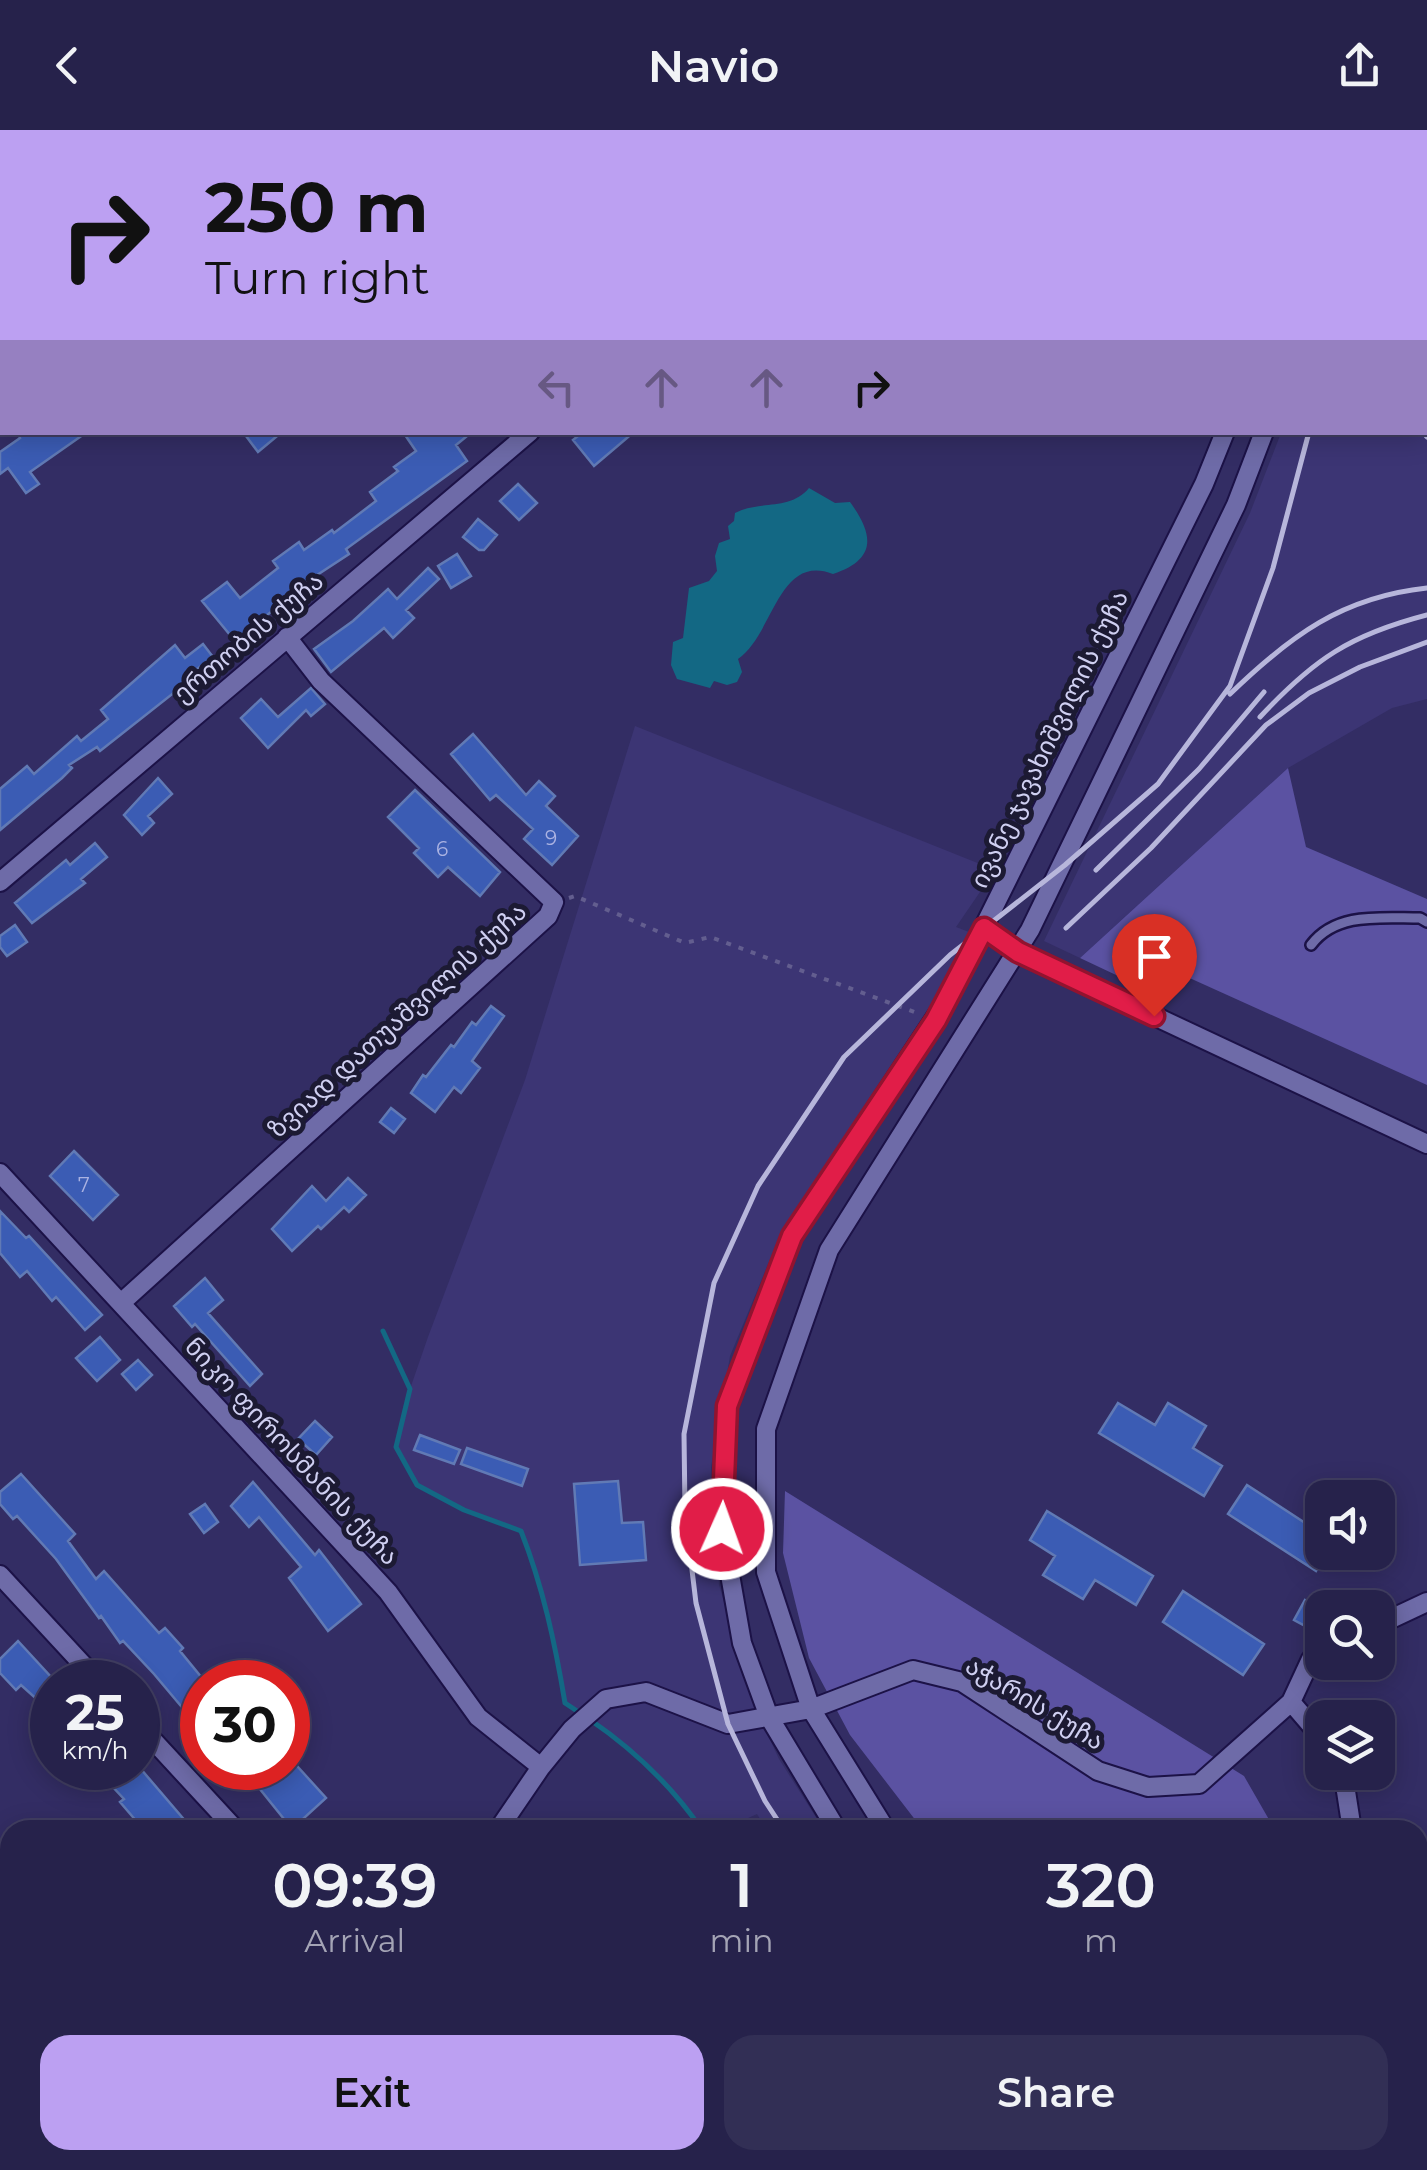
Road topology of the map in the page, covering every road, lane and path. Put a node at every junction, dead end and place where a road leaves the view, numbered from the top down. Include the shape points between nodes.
1 (526, 435) edge
2 (1224, 435) edge
3 (1263, 435) edge
4 (288, 637) junction
5 (0, 882) edge
6 (554, 902) junction
7 (1427, 922) edge
8 (984, 928) junction
9 (1310, 945) dead end
10 (1018, 952) junction
11 (936, 1020) junction
12 (1427, 1144) edge
13 (0, 1173) edge
14 (122, 1303) junction
15 (0, 1576) edge
16 (1427, 1602) edge
17 (1395, 1618) edge
18 (78, 1660) edge
19 (1305, 1671) edge
20 (1291, 1702) junction
21 (811, 1708) junction
22 (770, 1717) junction
23 (1305, 1718) edge
24 (160, 1748) edge
25 (541, 1767) junction
26 (1346, 1790) edge
27 (227, 1820) edge
28 (505, 1820) edge
29 (831, 1820) edge
30 (880, 1820) edge
31 (1350, 1820) edge

1 - 4 street, ერთობის ქუჩა
2 - 8 street, ივანე ჯავახიშვილის ქუჩა
3 - 10 street via 1202,577
4 - 5 street, ერთობის ქუჩა
4 - 6 street, ზვიად დათუაშვილის ქუჩა via 321,681
6 - 11 path via 575,896 685,943 710,937
6 - 14 street, ზვიად დათუაშვილის ქუჩა via 548,916
7 - 9 lane via 1360,919 1324,928
8 - 10 street
8 - 11 street, ივანე ჯავახიშვილის ქუჩა
10 - 12 street
10 - 21 street via 829,1250 766,1428 766,1572
11 - 22 street, ივანე ჯავახიშვილის ქუჩა via 792,1236 727,1406 722,1529 742,1643
13 - 14 street, ნიკო ფიროსმანის ქუჩა
14 - 25 street, ნიკო ფიროსმანის ქუჩა via 388,1592 478,1717
15 - 18 street
16 - 17 street
19 - 20 street, აჭარის ქუჩა
20 - 21 street, აჭარის ქუჩა via 1200,1784 1148,1787 1098,1771 962,1682 913,1670
20 - 23 street
21 - 22 street, აჭარის ქუჩა
21 - 30 street
22 - 25 street, აჭარის ქუჩა via 728,1724 646,1692 606,1699
22 - 29 street, ივანე ჯავახიშვილის ქუჩა
24 - 27 street
25 - 28 street, აჭარის ქუჩა
26 - 31 street

